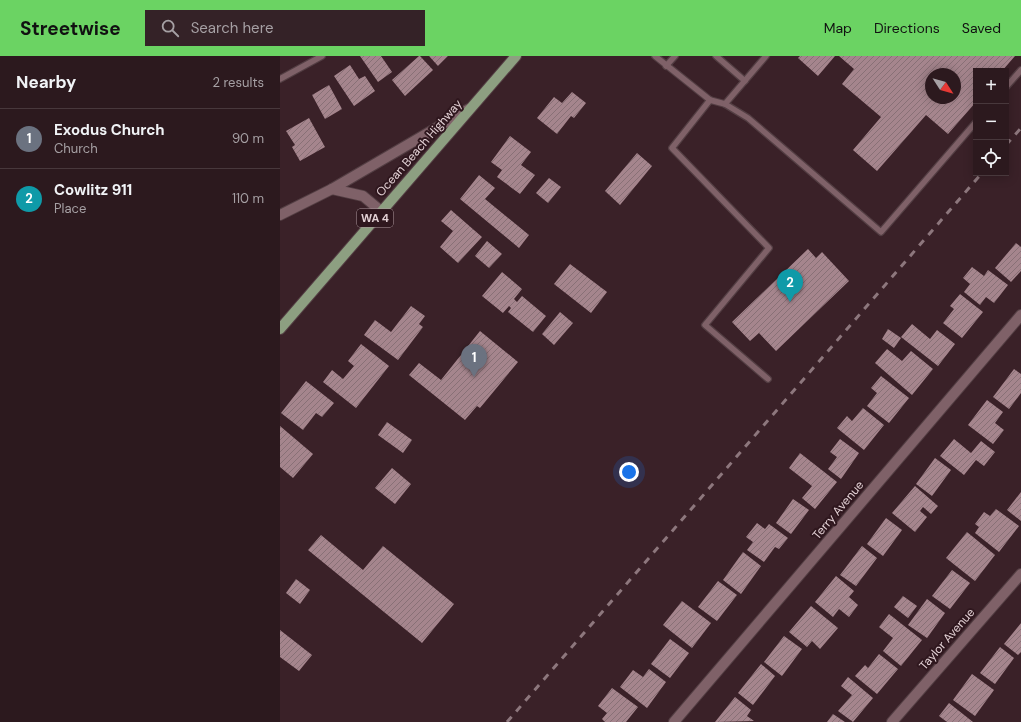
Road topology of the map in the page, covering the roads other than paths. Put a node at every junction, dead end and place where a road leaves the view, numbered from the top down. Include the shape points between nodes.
1 (322, 56) edge
2 (516, 56) edge
3 (655, 56) edge
4 (675, 56) edge
5 (716, 56) edge
6 (766, 56) edge
7 (666, 66) junction
8 (1021, 70) edge
9 (280, 79) edge
10 (745, 81) junction
11 (1009, 84) edge
12 (710, 100) junction
13 (725, 104) junction
14 (471, 108) junction
15 (973, 125) edge
16 (332, 189) junction
17 (381, 211) junction
18 (280, 215) edge
19 (1021, 314) edge
20 (280, 330) edge
21 (768, 379) dead end
22 (1021, 574) edge
23 (674, 722) edge
24 (892, 722) edge

1 - 9 lane
2 - 14 main road, Ocean Beach Highway / WA 4
3 - 7 lane
4 - 7 lane
5 - 10 lane
6 - 10 lane
7 - 12 lane
8 - 11 lane
10 - 13 lane
12 - 13 lane
12 - 21 lane via 672,148 769,248 705,325
13 - 15 lane via 748,118 881,232
14 - 16 street
14 - 17 main road, Ocean Beach Highway / WA 4
16 - 17 street via 363,196
16 - 18 street
17 - 20 main road, Ocean Beach Highway / WA 4
19 - 23 street, Terry Avenue
22 - 24 street, Taylor Avenue

